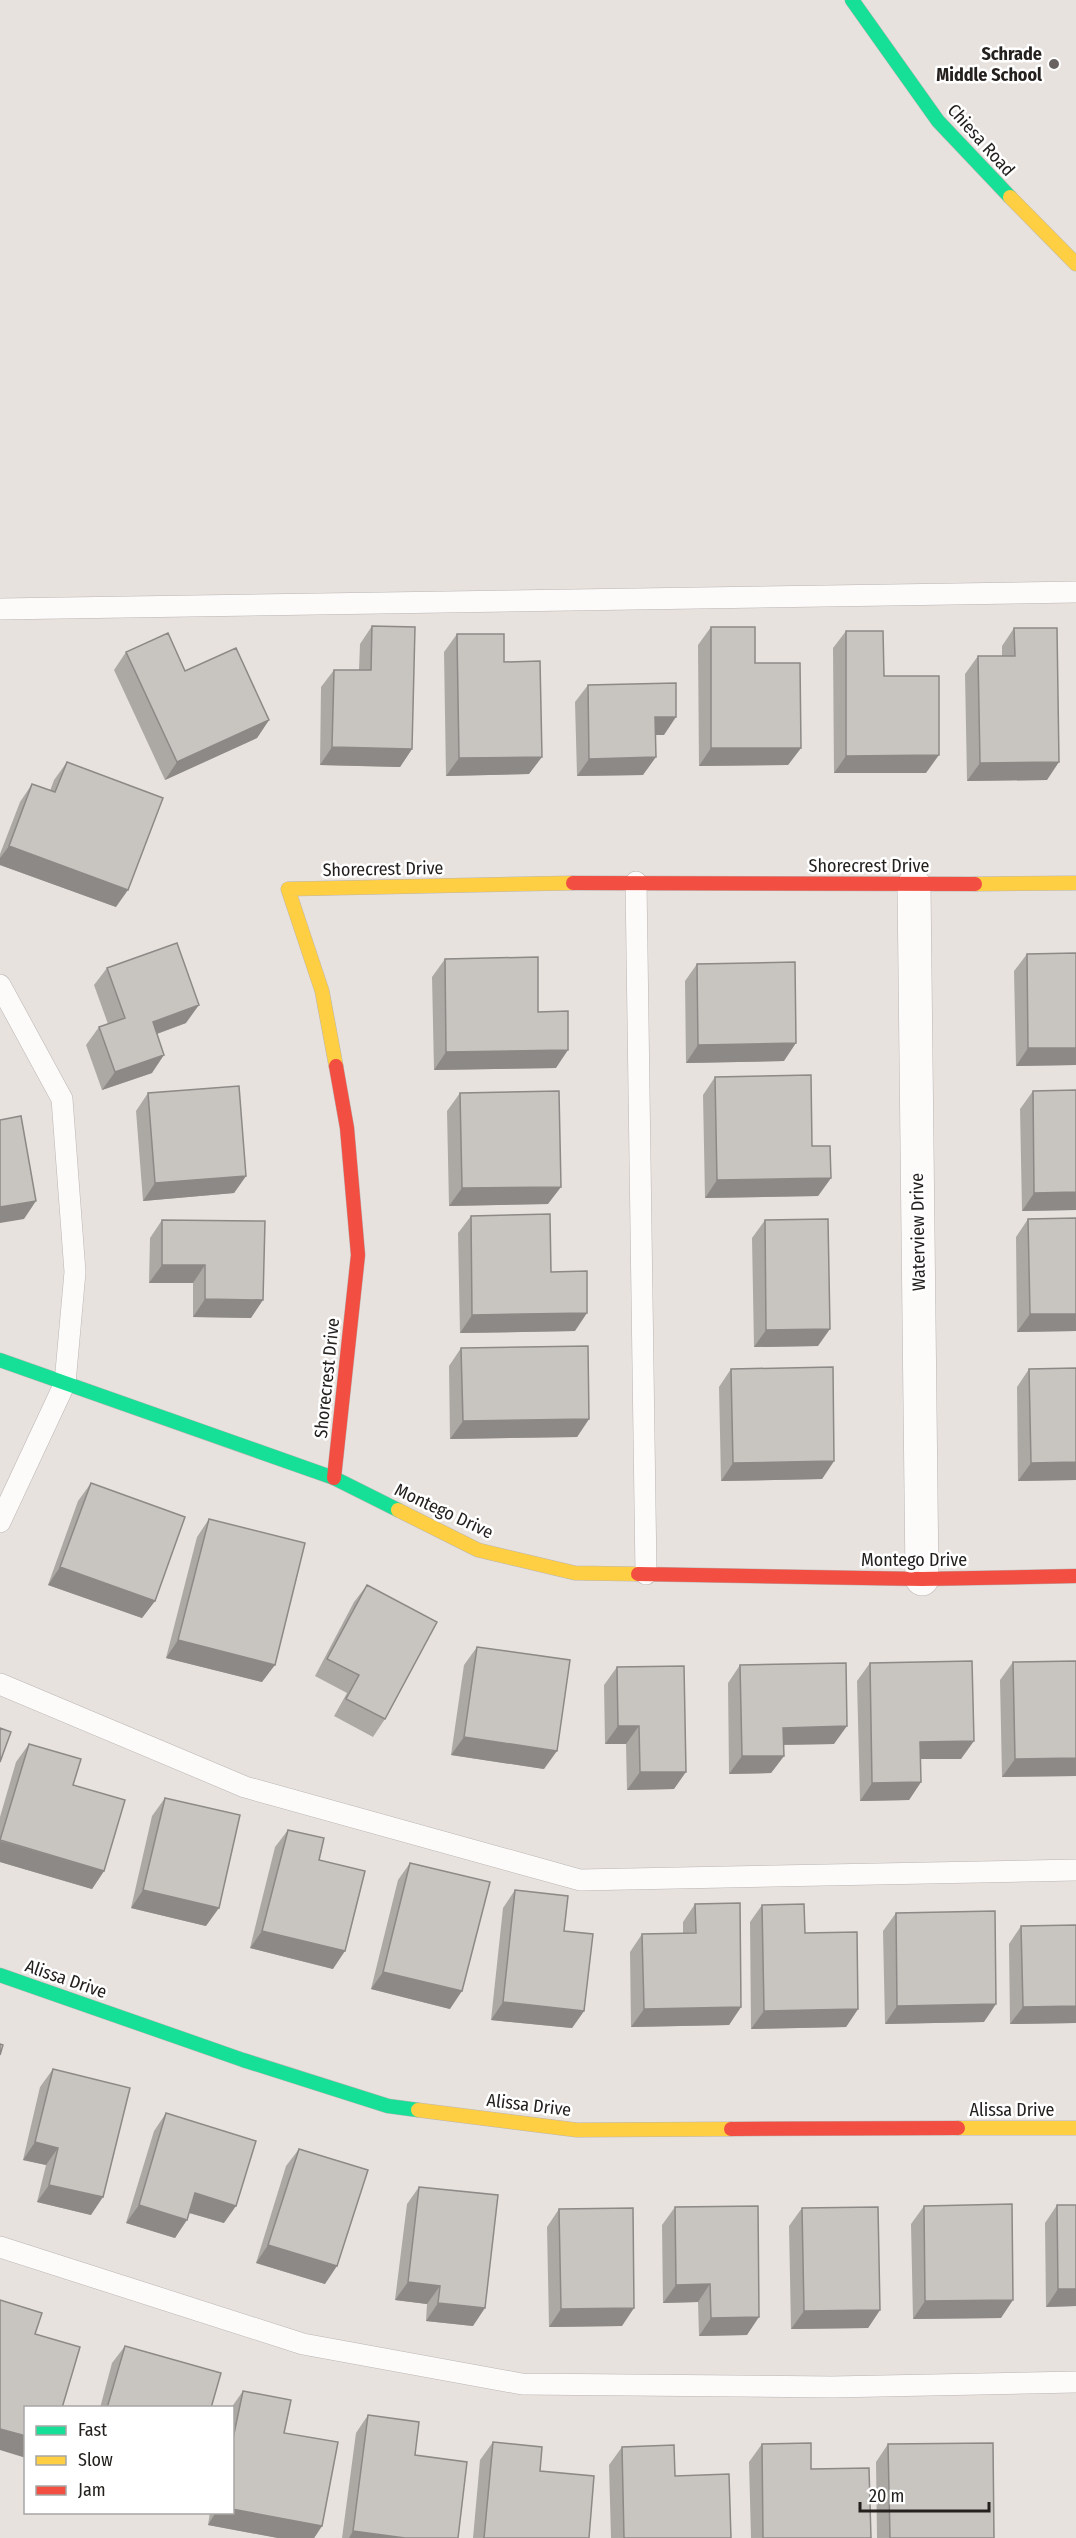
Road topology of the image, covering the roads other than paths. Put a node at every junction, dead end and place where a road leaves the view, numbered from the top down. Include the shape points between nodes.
1 (852, 0) edge
2 (1076, 264) edge
3 (1076, 592) edge
4 (0, 609) edge
5 (636, 882) junction
6 (1076, 883) edge
7 (914, 885) junction
8 (0, 985) edge
9 (0, 1360) edge
10 (65, 1383) junction
11 (334, 1478) junction
12 (0, 1522) edge
13 (646, 1574) junction
14 (1076, 1576) edge
15 (922, 1579) junction
16 (0, 1684) edge
17 (1076, 1870) edge
18 (0, 1975) edge
19 (1076, 2128) edge
20 (0, 2247) edge
21 (1076, 2382) edge

1 - 2 street, Chiesa Road via 938,121
3 - 4 lane
5 - 7 street, Shorecrest Drive
5 - 11 street, Shorecrest Drive via 288,889 322,991 346,1128 357,1243 347,1378
5 - 13 lane
6 - 7 street, Shorecrest Drive
7 - 15 street, Waterview Drive
8 - 10 lane via 62,1099 75,1272
9 - 10 street, Montego Drive
10 - 11 street, Montego Drive
10 - 12 lane
11 - 13 street, Montego Drive via 478,1550 575,1573
13 - 15 street, Montego Drive
14 - 15 street, Montego Drive
16 - 17 lane via 245,1787 580,1880
18 - 19 street, Alissa Drive via 388,2106 577,2130
20 - 21 lane via 303,2344 522,2384 832,2388

